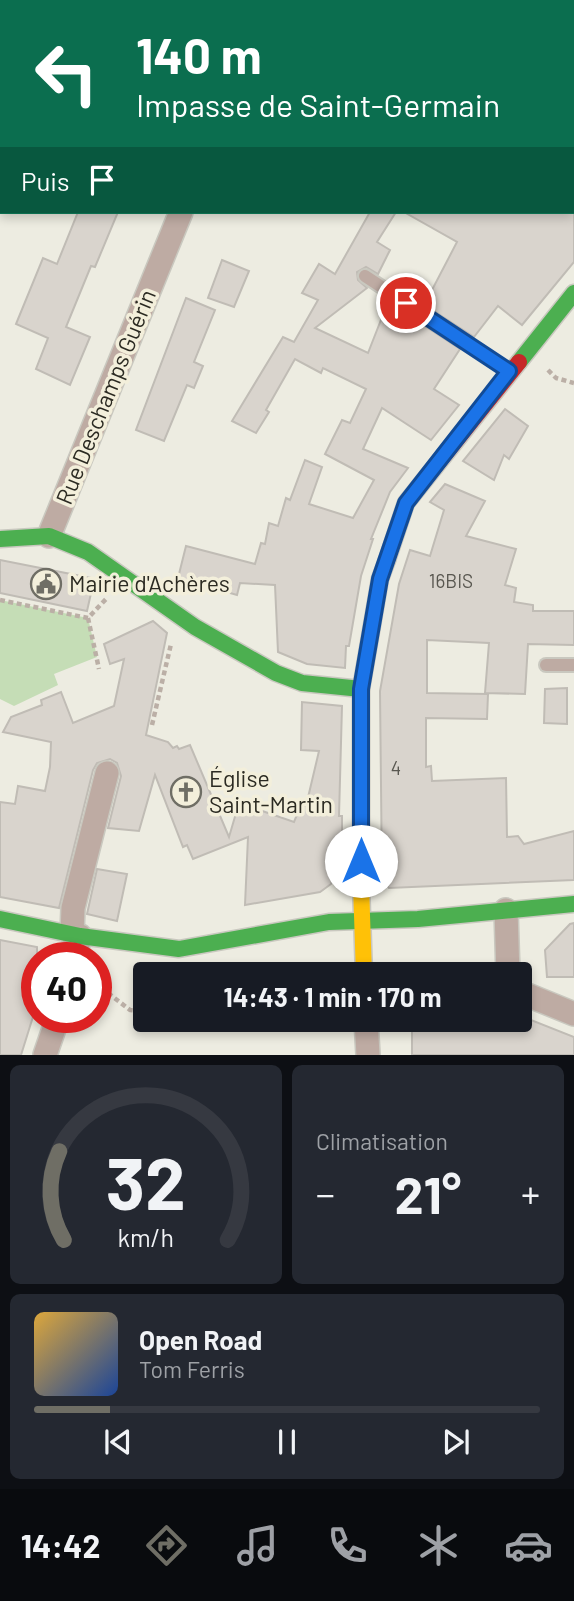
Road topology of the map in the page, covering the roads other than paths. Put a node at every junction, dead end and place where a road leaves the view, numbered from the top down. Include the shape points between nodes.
1 (180, 214) edge
2 (365, 276) dead end
3 (573, 295) edge
4 (509, 371) junction
5 (49, 536) junction
6 (0, 539) edge
7 (574, 664) edge
8 (546, 665) dead end
9 (361, 689) junction
10 (107, 773) dead end
11 (574, 904) edge
12 (506, 910) junction
13 (0, 919) edge
14 (361, 921) junction
15 (75, 942) edge
16 (112, 944) edge
17 (363, 962) edge
18 (508, 962) edge
19 (532, 997) edge
20 (574, 1014) edge
21 (367, 1032) edge
22 (53, 1033) edge
23 (45, 1055) edge
24 (368, 1055) edge

1 - 5 street, Rue Deschamps Guérin
2 - 4 lane
3 - 4 street
4 - 9 street via 406,503 380,579
5 - 6 street
5 - 9 street via 88,552 195,627 276,673 302,683
7 - 8 lane
9 - 14 street
10 - 15 street via 73,908
11 - 12 street
12 - 14 street
12 - 18 street
13 - 15 street
14 - 16 street via 329,922 179,948
14 - 17 street
19 - 20 street
21 - 24 street
22 - 23 street

